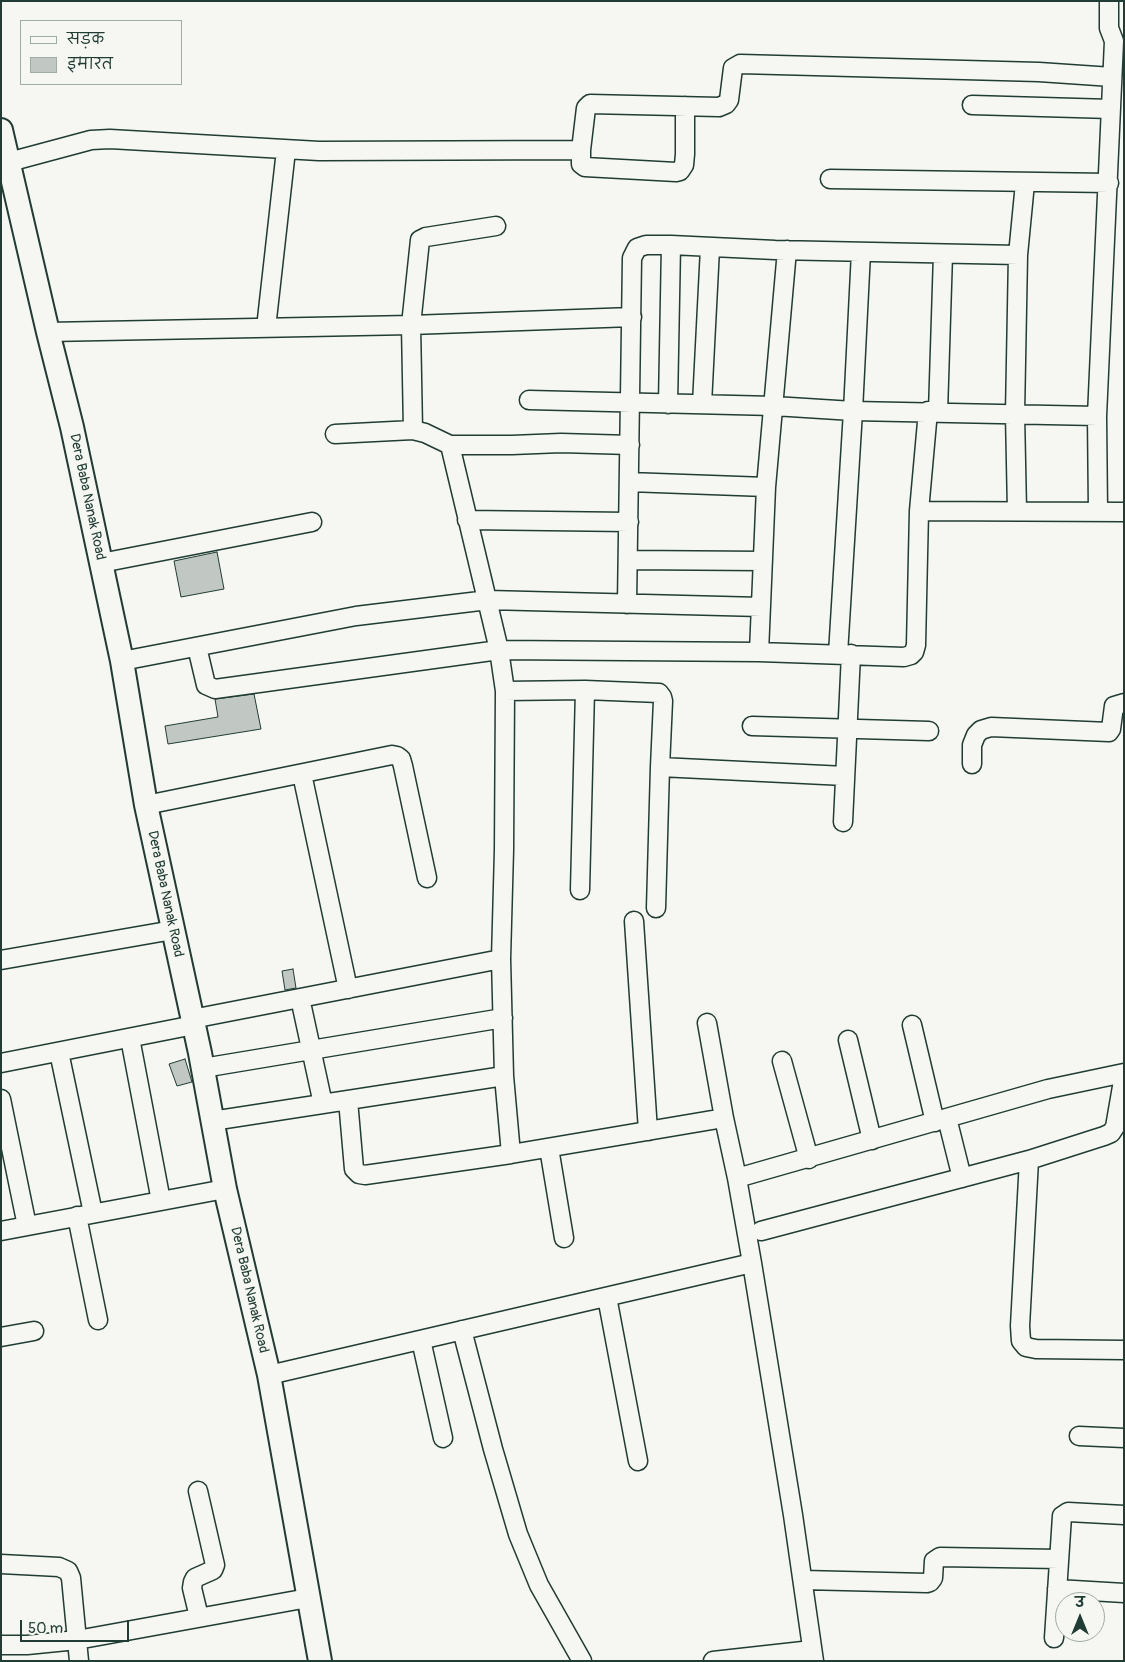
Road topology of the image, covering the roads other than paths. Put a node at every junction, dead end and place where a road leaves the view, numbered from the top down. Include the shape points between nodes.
1 (1109, 1) edge
2 (1119, 42) edge
3 (1112, 76) junction
4 (1116, 100) edge
5 (972, 105) dead end
6 (685, 106) junction
7 (1, 130) edge
8 (286, 150) junction
9 (582, 150) junction
10 (9, 162) junction
11 (830, 179) dead end
12 (1026, 182) junction
13 (1108, 183) junction
14 (496, 226) dead end
15 (671, 245) junction
16 (710, 248) junction
17 (787, 250) junction
18 (861, 252) junction
19 (943, 254) junction
20 (1018, 255) junction
21 (632, 317) junction
22 (411, 325) junction
23 (266, 328) junction
24 (48, 332) junction
25 (529, 400) dead end
26 (629, 402) junction
27 (668, 404) junction
28 (702, 404) junction
29 (774, 406) junction
30 (853, 411) junction
31 (933, 412) junction
32 (1014, 414) junction
33 (1097, 416) junction
34 (413, 430) junction
35 (335, 434) dead end
36 (450, 445) junction
37 (630, 445) junction
38 (629, 482) junction
39 (766, 487) junction
40 (919, 511) junction
41 (1017, 511) junction
42 (1098, 511) junction
43 (1124, 512) edge
44 (467, 520) junction
45 (312, 522) dead end
46 (629, 522) junction
47 (628, 560) junction
48 (763, 561) junction
49 (101, 563) junction
50 (488, 600) junction
51 (627, 604) junction
52 (761, 607) junction
53 (197, 647) junction
54 (500, 650) junction
55 (759, 652) junction
56 (844, 654) junction
57 (122, 661) junction
58 (505, 690) junction
59 (585, 690) junction
60 (1124, 703) edge
61 (752, 726) dead end
62 (847, 730) junction
63 (929, 731) dead end
64 (972, 764) dead end
65 (660, 767) junction
66 (302, 774) junction
67 (845, 776) junction
68 (146, 805) junction
69 (843, 822) dead end
70 (427, 878) dead end
71 (580, 890) dead end
72 (656, 908) dead end
73 (634, 921) dead end
74 (173, 930) junction
75 (501, 959) junction
76 (1, 960) edge
77 (348, 989) junction
78 (300, 998) junction
79 (503, 1018) junction
80 (193, 1022) junction
81 (707, 1023) dead end
82 (912, 1025) dead end
83 (130, 1038) junction
84 (848, 1040) dead end
85 (311, 1050) junction
86 (59, 1052) junction
87 (782, 1061) dead end
88 (1, 1063) edge
89 (203, 1068) junction
90 (1124, 1074) edge
91 (504, 1076) junction
92 (1, 1099) edge
93 (348, 1100) junction
94 (323, 1104) junction
95 (724, 1118) junction
96 (941, 1120) junction
97 (212, 1121) junction
98 (648, 1131) junction
99 (872, 1140) junction
100 (549, 1148) junction
101 (511, 1154) junction
102 (809, 1159) junction
103 (1029, 1160) junction
104 (737, 1178) junction
105 (962, 1178) junction
106 (225, 1189) junction
107 (161, 1201) junction
108 (85, 1215) junction
109 (27, 1226) junction
110 (1, 1231) edge
111 (761, 1231) dead end
112 (564, 1238) dead end
113 (752, 1263) junction
114 (607, 1297) junction
115 (98, 1320) dead end
116 (462, 1330) junction
117 (34, 1331) dead end
118 (1, 1337) edge
119 (421, 1340) junction
120 (1124, 1350) edge
121 (269, 1375) junction
122 (1079, 1436) dead end
123 (443, 1438) dead end
124 (1124, 1438) edge
125 (638, 1461) dead end
126 (198, 1491) dead end
127 (1124, 1515) edge
128 (1059, 1559) junction
129 (1, 1564) edge
130 (802, 1580) junction
131 (1057, 1589) junction
132 (1124, 1593) edge
133 (308, 1598) junction
134 (199, 1617) junction
135 (1054, 1638) dead end
136 (77, 1640) junction
137 (1, 1645) edge
138 (813, 1655) edge
139 (79, 1661) edge
140 (320, 1661) edge
141 (582, 1661) edge
142 (713, 1661) edge

1 - 2 street via 1109,28
2 - 3 street
3 - 4 street
3 - 6 street via 740,64 733,68 726,104 720,107
4 - 5 street
4 - 13 street
6 - 9 street via 590,104 586,108
6 - 9 street via 685,154 680,171 585,167 581,164
7 - 10 main road, Dera Baba Nanak Road
8 - 9 street
8 - 10 street via 110,139 91,140
8 - 23 street
10 - 24 main road, Dera Baba Nanak Road
11 - 12 street
12 - 13 street
12 - 20 street
13 - 33 street
14 - 22 street via 420,240
15 - 16 street
15 - 21 street via 641,246 634,253
15 - 27 street
16 - 17 street
16 - 28 street
17 - 18 street
17 - 29 street
18 - 19 street
18 - 30 street
19 - 20 street
19 - 31 street
20 - 32 street
21 - 22 street
21 - 26 street
22 - 23 street
22 - 34 street
23 - 24 street
24 - 49 main road, Dera Baba Nanak Road
25 - 26 street
26 - 27 street
26 - 37 street
27 - 28 street
28 - 29 street
29 - 30 street
29 - 39 street
30 - 31 street
30 - 56 street
31 - 32 street
31 - 40 street
32 - 33 street
32 - 41 street
33 - 42 street
34 - 35 street
34 - 36 street
36 - 37 street
36 - 44 street
37 - 38 street
38 - 39 street
38 - 46 street
39 - 48 street
40 - 41 street
40 - 56 street via 914,652 904,657
41 - 42 street
42 - 43 street
44 - 46 street
44 - 50 street
45 - 49 street
46 - 47 street
47 - 48 street
47 - 51 street
48 - 52 street
49 - 57 main road, Dera Baba Nanak Road
50 - 51 street
50 - 53 street via 356,616
50 - 54 street
51 - 52 street
52 - 55 street
53 - 54 street via 206,686 215,689
53 - 57 street
54 - 55 street
54 - 58 street
55 - 56 street
56 - 62 street
57 - 68 main road, Dera Baba Nanak Road
58 - 59 street
58 - 75 street
59 - 65 street via 655,692 662,697
59 - 71 street
60 - 64 street via 1114,706 1109,732 991,727 981,730 972,745
61 - 62 street
62 - 63 street
62 - 67 street
65 - 67 street
65 - 72 street
66 - 68 street
66 - 70 street via 397,756 403,766
66 - 77 street
67 - 69 street
68 - 74 main road, Dera Baba Nanak Road
73 - 98 street
74 - 76 street
74 - 80 main road, Dera Baba Nanak Road
75 - 77 street
75 - 79 street
77 - 78 street
78 - 80 street
78 - 85 street
79 - 85 street
79 - 91 street
80 - 83 street
80 - 89 main road, Dera Baba Nanak Road
81 - 95 street
82 - 96 street
83 - 86 street
83 - 107 street
84 - 99 street
85 - 89 street
85 - 94 street
86 - 88 street
86 - 108 street
87 - 102 street
89 - 97 main road, Dera Baba Nanak Road
90 - 96 street via 1048,1089
90 - 103 street via 1118,1119 1111,1133
91 - 93 street
91 - 101 street
92 - 109 street
93 - 94 street
93 - 101 street via 354,1169 358,1174 365,1176
94 - 97 street
95 - 98 street
95 - 104 street
96 - 99 street
96 - 105 street
97 - 106 main road, Dera Baba Nanak Road
98 - 100 street
99 - 102 street
100 - 101 street
100 - 112 street
102 - 104 street
103 - 105 street
103 - 120 street via 1021,1341 1026,1347 1036,1348
104 - 113 street
105 - 111 street
106 - 107 street
106 - 121 main road, Dera Baba Nanak Road
107 - 108 street
108 - 109 street
108 - 115 street
109 - 110 street
113 - 114 street
113 - 130 street
114 - 116 street
114 - 125 street
116 - 119 street
116 - 141 street via 518,1534 539,1586
117 - 118 street
119 - 121 street
119 - 123 street
121 - 133 main road, Dera Baba Nanak Road
122 - 124 street
126 - 134 street via 215,1565 213,1570 193,1582
127 - 128 street via 1064,1513
128 - 130 street via 940,1557 934,1560 933,1578 927,1583
128 - 131 street
129 - 136 street via 59,1567 68,1571
130 - 138 street
131 - 132 street
131 - 135 street
133 - 134 street
133 - 140 main road, Dera Baba Nanak Road
134 - 136 street
136 - 137 street
136 - 139 street
138 - 142 street

